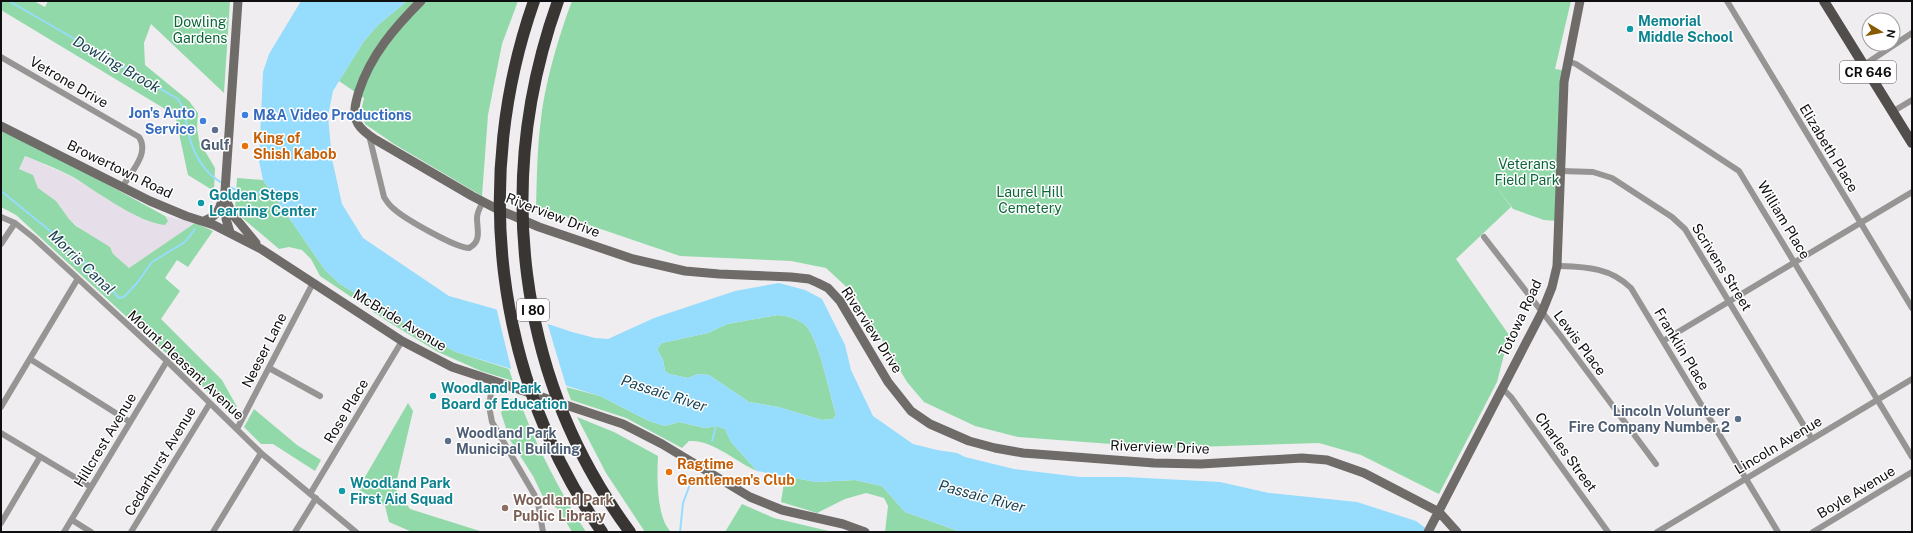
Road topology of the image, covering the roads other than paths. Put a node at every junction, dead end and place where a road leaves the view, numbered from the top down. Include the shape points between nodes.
1 (238, 1) edge
2 (421, 1) edge
3 (534, 1) edge
4 (558, 1) edge
5 (1580, 1) edge
6 (1727, 1) edge
7 (1824, 1) edge
8 (1912, 33) edge
9 (1, 57) edge
10 (1567, 61) junction
11 (1864, 65) junction
12 (1912, 100) edge
13 (1892, 112) junction
14 (1, 126) edge
15 (369, 135) junction
16 (1912, 143) edge
17 (1561, 171) junction
18 (123, 186) junction
19 (225, 191) junction
20 (1912, 192) edge
21 (483, 202) junction
22 (1, 217) edge
23 (204, 222) junction
24 (15, 223) junction
25 (1861, 223) junction
26 (230, 232) junction
27 (1484, 237) dead end
28 (1, 244) edge
29 (261, 249) junction
30 (1796, 262) junction
31 (1557, 266) junction
32 (77, 280) junction
33 (313, 283) junction
34 (1729, 302) junction
35 (1912, 308) edge
36 (1542, 312) junction
37 (402, 341) junction
38 (1663, 341) junction
39 (30, 359) junction
40 (166, 361) junction
41 (269, 368) junction
42 (1912, 379) edge
43 (493, 380) junction
44 (1502, 388) junction
45 (320, 396) dead end
46 (1878, 399) junction
47 (210, 403) junction
48 (1, 407) edge
49 (130, 422) junction
50 (237, 429) junction
51 (1, 433) edge
52 (1812, 439) junction
53 (260, 453) junction
54 (40, 457) junction
55 (1912, 457) edge
56 (1656, 464) dead end
57 (1912, 472) edge
58 (1746, 479) junction
59 (91, 487) junction
60 (310, 494) junction
61 (316, 498) junction
62 (1439, 512) junction
63 (72, 520) junction
64 (1, 523) edge
65 (1431, 527) edge
66 (64, 532) edge
67 (91, 532) edge
68 (131, 532) edge
69 (213, 532) edge
70 (295, 532) edge
71 (356, 532) edge
72 (543, 532) edge
73 (602, 532) edge
74 (630, 532) edge
75 (865, 532) edge
76 (1457, 532) edge
77 (1608, 532) edge
78 (1657, 532) edge
79 (1778, 532) edge
80 (1813, 532) edge

1 - 19 street, McBride Avenue
2 - 15 street, Riverview Drive via 380,47 360,87 355,117
3 - 73 highway, I 80 via 510,85 502,135 499,180 500,235 508,302 525,373 541,419 572,483
4 - 74 highway, I 80 via 531,95 524,146 524,251 532,307 551,380 569,427 598,484
5 - 10 street, Totowa Road
6 - 25 street, Elizabeth Place
7 - 11 main road, CR 646
8 - 11 street
9 - 18 street, Vetrone Drive via 139,137 143,144 143,152
10 - 17 street, Totowa Road via 1562,105
10 - 30 street, William Place via 1576,64 1734,166 1744,177
11 - 13 main road, CR 646
12 - 13 street
13 - 16 main road, CR 646
14 - 18 street, Browertown Road
15 - 21 street, Riverview Drive
15 - 21 street via 384,197 400,214 458,246 469,248 477,241 478,213
17 - 31 street, Totowa Road
17 - 34 street, Scrivens Street via 1593,172 1612,178 1672,217 1686,229
18 - 23 street, Browertown Road via 150,201
19 - 23 street via 219,211 213,218
19 - 26 street, McBride Avenue via 226,218
19 - 29 street, McBride Avenue via 233,215
20 - 25 street
21 - 62 street, Riverview Drive via 539,227 667,268 709,274 791,276 818,283 828,288 840,301 888,382 911,411 930,424 969,441 1023,453 1148,463 1201,464 1314,458 1350,467
22 - 24 street, Mount Pleasant Avenue
23 - 26 street, Browertown Road
24 - 28 street
24 - 32 street, Mount Pleasant Avenue
25 - 30 street
25 - 35 street, Elizabeth Place
26 - 29 street, McBride Avenue
27 - 36 street, Lewis Place
29 - 33 street, McBride Avenue
30 - 34 street
30 - 46 street, William Place
31 - 36 street, Totowa Road
31 - 38 street, Franklin Place via 1600,269 1619,278 1631,288
32 - 39 street
32 - 40 street, Mount Pleasant Avenue
33 - 37 street, McBride Avenue
33 - 41 street, Neeser Lane
34 - 38 street
34 - 52 street, Scrivens Street
36 - 44 street, Totowa Road
36 - 56 street, Lewis Place
37 - 43 street, McBride Avenue via 452,367
37 - 60 street, Rose Place
38 - 58 street, Franklin Place
39 - 48 street
39 - 49 street
40 - 47 street, Mount Pleasant Avenue
40 - 49 street, Hillcrest Avenue
41 - 45 street
41 - 50 street, Neeser Lane
42 - 46 street, Lincoln Avenue
43 - 72 street via 489,406 492,422 534,494
43 - 75 street, McBride Avenue via 623,424 765,504
44 - 62 street, Totowa Road
44 - 77 street, Charles Street
46 - 52 street, Lincoln Avenue
46 - 55 street, William Place
47 - 50 street, Mount Pleasant Avenue
47 - 68 street, Cedarhurst Avenue
49 - 59 street, Hillcrest Avenue
50 - 53 street, Mount Pleasant Avenue
51 - 54 street
52 - 58 street, Lincoln Avenue
53 - 60 street, Mount Pleasant Avenue
53 - 69 street
54 - 59 street
54 - 64 street
57 - 80 street, Boyle Avenue
58 - 78 street, Lincoln Avenue
58 - 79 street, Franklin Place
59 - 63 street, Hillcrest Avenue
60 - 61 street, Mount Pleasant Avenue
61 - 70 street
61 - 71 street, Mount Pleasant Avenue
62 - 65 street, Totowa Road
62 - 76 street
63 - 66 street, Hillcrest Avenue
63 - 67 street

